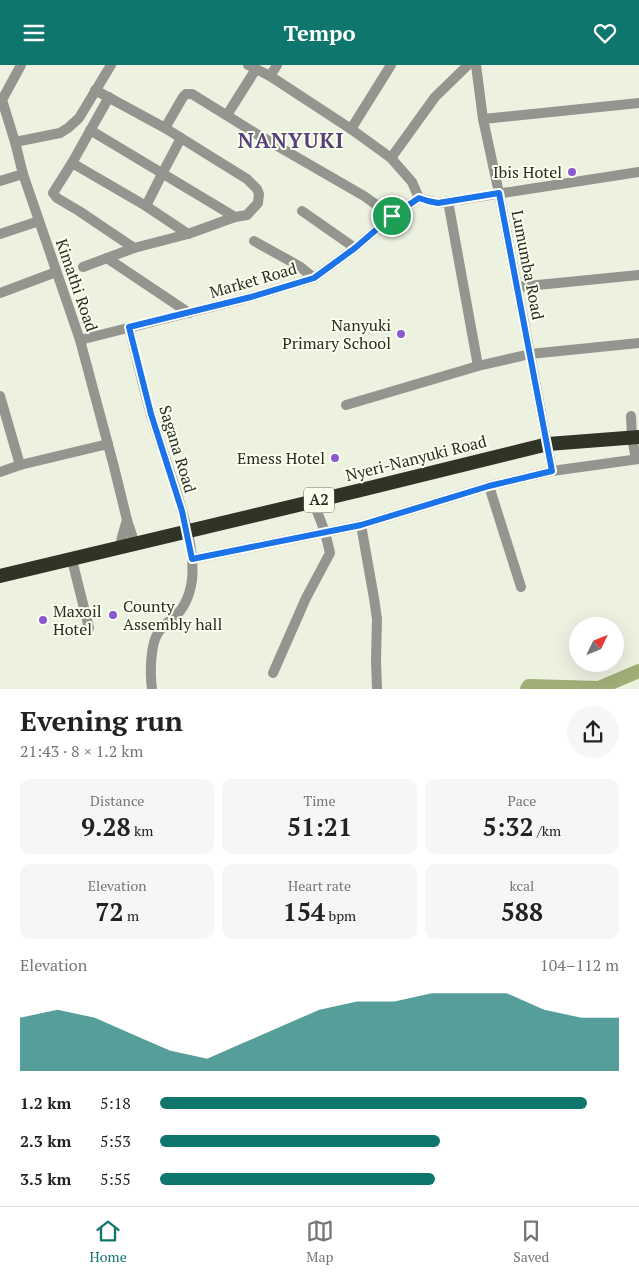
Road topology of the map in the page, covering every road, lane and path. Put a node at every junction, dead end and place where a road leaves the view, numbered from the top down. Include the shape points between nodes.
1 (21, 65) edge
2 (111, 65) edge
3 (277, 65) edge
4 (391, 65) edge
5 (468, 65) edge
6 (476, 65) edge
7 (252, 67) edge
8 (270, 76) junction
9 (95, 90) junction
10 (109, 97) junction
11 (1, 99) edge
12 (639, 103) edge
13 (227, 115) junction
14 (483, 119) junction
15 (165, 128) junction
16 (351, 129) junction
17 (90, 130) junction
18 (181, 138) junction
19 (15, 142) junction
20 (391, 158) junction
21 (72, 163) junction
22 (639, 171) edge
23 (23, 173) junction
24 (162, 173) junction
25 (0, 181) edge
26 (499, 193) junction
27 (419, 198) junction
28 (448, 201) junction
29 (146, 206) junction
30 (302, 211) dead end
31 (392, 216) junction
32 (235, 217) junction
33 (39, 221) junction
34 (0, 234) edge
35 (188, 234) junction
36 (254, 241) dead end
37 (355, 248) junction
38 (134, 249) junction
39 (107, 258) junction
40 (83, 267) dead end
41 (56, 272) junction
42 (639, 275) edge
43 (314, 278) junction
44 (517, 287) junction
45 (0, 293) edge
46 (189, 313) junction
47 (129, 327) junction
48 (80, 340) junction
49 (639, 343) edge
50 (530, 354) junction
51 (478, 366) junction
52 (0, 396) edge
53 (346, 405) dead end
54 (631, 416) dead end
55 (636, 437) edge
56 (108, 444) junction
57 (548, 444) junction
58 (638, 459) edge
59 (20, 465) junction
60 (0, 471) edge
61 (552, 471) junction
62 (489, 486) junction
63 (313, 501) junction
64 (127, 520) junction
65 (361, 525) junction
66 (187, 531) junction
67 (325, 532) junction
68 (134, 545) junction
69 (120, 548) junction
70 (192, 559) junction
71 (72, 560) junction
72 (0, 577) edge
73 (521, 587) dead end
74 (89, 628) dead end
75 (273, 673) dead end
76 (152, 689) edge
77 (377, 689) edge

1 - 11 street, Kimathi Road
2 - 9 street
3 - 8 street
4 - 16 street
5 - 20 street via 435,97
6 - 14 street, Lumumba Road
7 - 8 street
7 - 13 street
8 - 16 street
9 - 10 street
9 - 19 street via 79,118 68,128 60,133
10 - 15 street
10 - 17 street
11 - 19 street, Kimathi Road
12 - 14 street
13 - 15 street via 189,93 183,97
13 - 31 street
14 - 26 street, Lumumba Road
15 - 18 street
16 - 20 street
17 - 21 street
17 - 24 street
18 - 24 street
18 - 32 street via 257,189 258,203 247,215
19 - 23 street, Kimathi Road
20 - 27 street via 412,182
21 - 29 street
21 - 38 street via 53,195
22 - 26 street
23 - 25 street
23 - 33 street, Kimathi Road
24 - 29 street
24 - 32 street
26 - 28 street
26 - 44 street, Lumumba Road
27 - 28 street via 438,203
27 - 31 street, Market Road
28 - 51 street
29 - 35 street
30 - 37 street
31 - 37 street, Market Road
32 - 35 street
33 - 34 street
33 - 41 street, Kimathi Road
35 - 38 street
36 - 43 street
37 - 43 street, Market Road
38 - 39 street
39 - 40 street
39 - 46 street
41 - 45 street
41 - 48 street, Kimathi Road
42 - 44 street
43 - 46 street, Market Road
44 - 50 street, Lumumba Road
46 - 47 street, Market Road
47 - 48 street, Market Road
47 - 66 street, Sagana Road via 151,414
48 - 56 street, Kimathi Road
49 - 50 street
50 - 51 street
50 - 57 street, Lumumba Road
51 - 53 street
52 - 59 street
54 - 55 street
55 - 57 highway, Nyeri-Nanyuki Road / A2
55 - 58 street
56 - 59 street
56 - 64 street, Kimathi Road
57 - 61 street, Lumumba Road
57 - 63 highway, Nyeri-Nanyuki Road / A2
58 - 61 street
59 - 60 street
61 - 62 street
62 - 65 street
62 - 73 street
63 - 66 highway, Nyeri-Nanyuki Road / A2
63 - 67 street
64 - 68 street, Kimathi Road
64 - 69 street, Kimathi Road
65 - 67 street
65 - 77 street via 377,619
66 - 68 highway, Nyeri-Nanyuki Road / A2
66 - 70 street, Sagana Road
67 - 70 street
67 - 75 street via 330,553
68 - 69 highway, Nyeri-Nanyuki Road / A2
69 - 71 highway, Nyeri-Nanyuki Road / A2
70 - 76 street, Sagana Road via 192,580 186,602 182,610 158,632 155,640
71 - 72 highway, Nyeri-Nanyuki Road / A2
71 - 74 street

